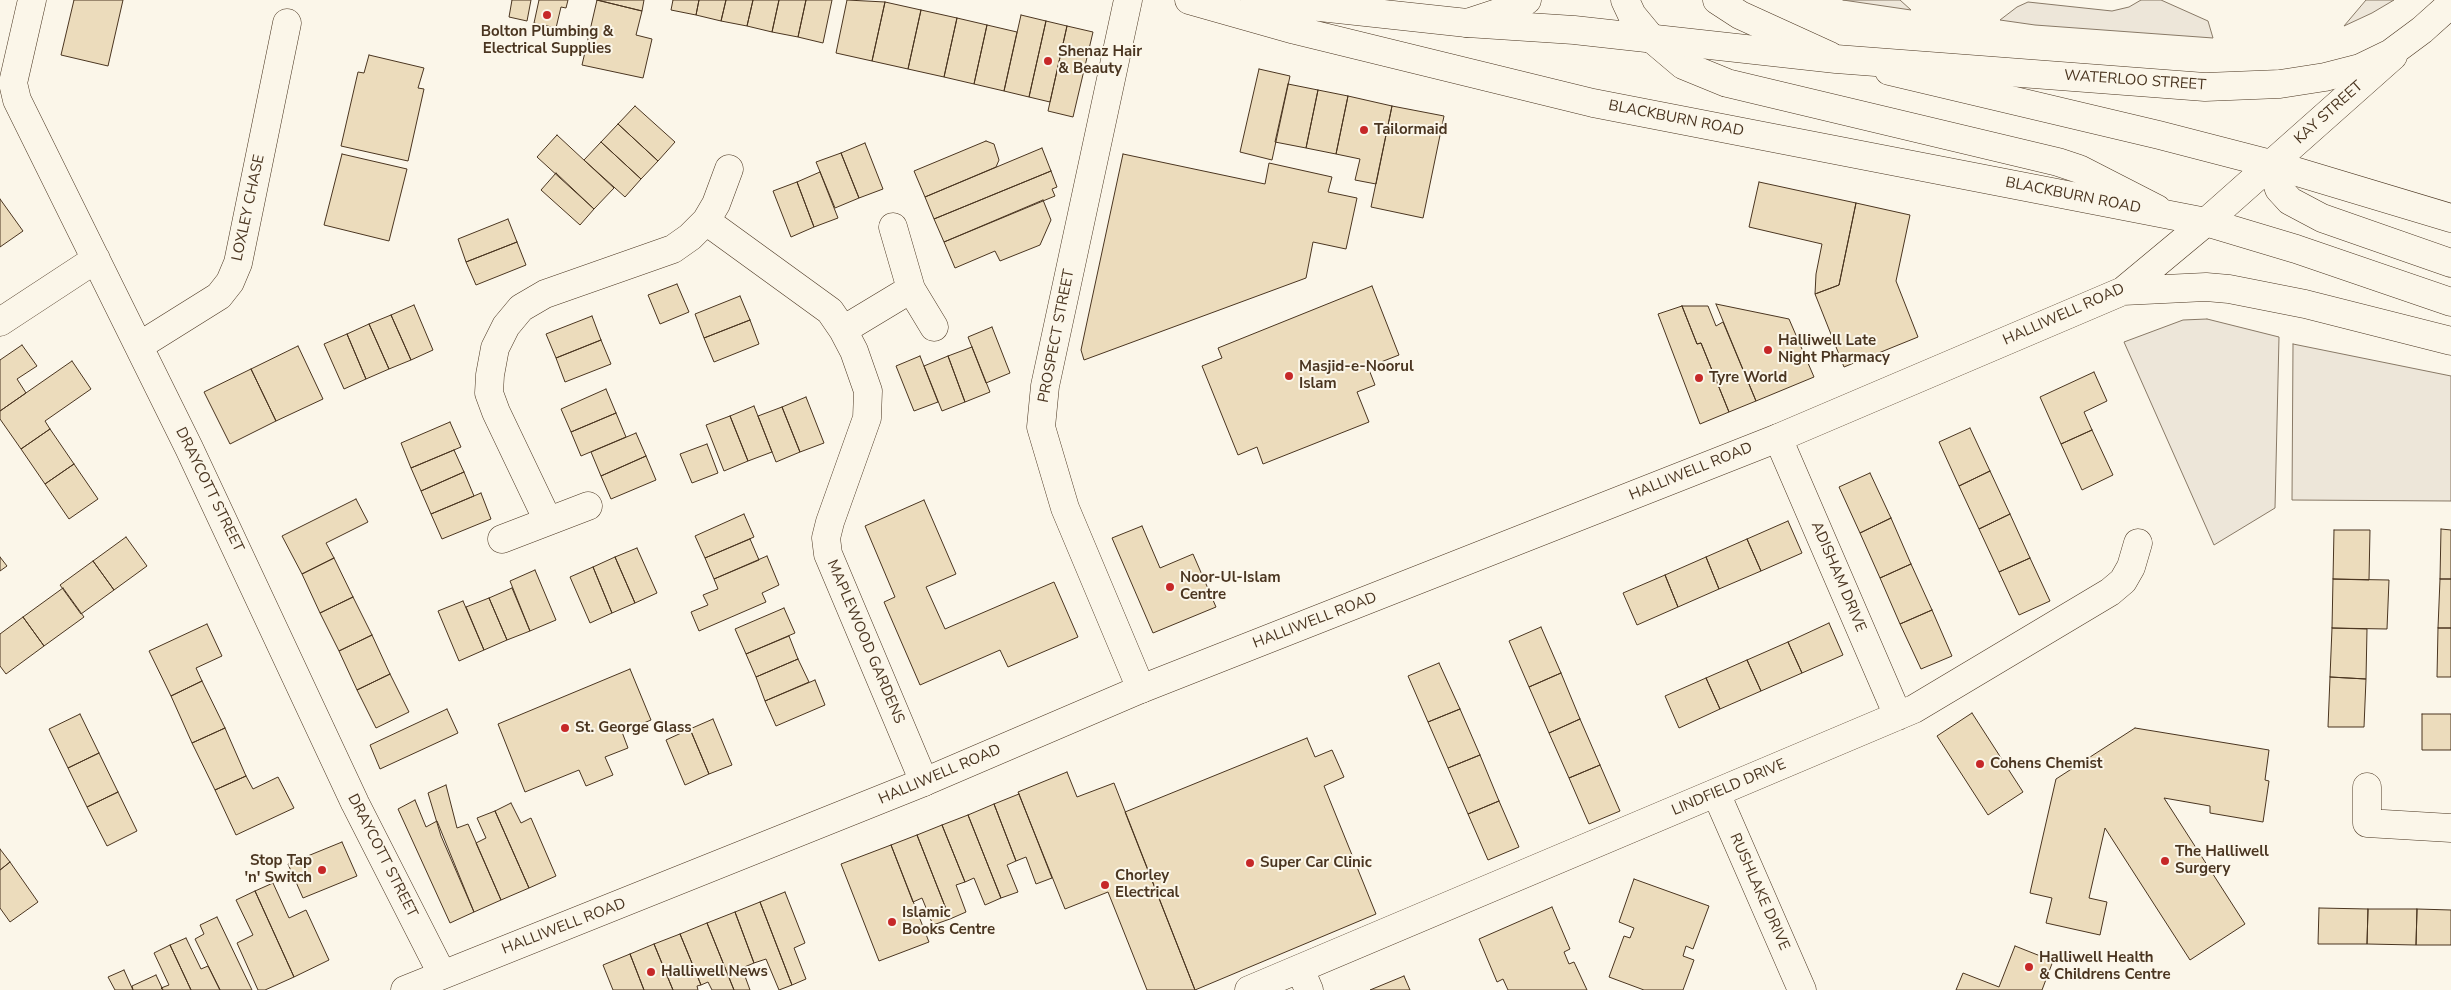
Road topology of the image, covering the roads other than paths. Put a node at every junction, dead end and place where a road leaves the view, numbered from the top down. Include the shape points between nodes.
1 (32, 0) edge
2 (1128, 0) edge
3 (1189, 0) edge
4 (1255, 0) edge
5 (1527, 0) edge
6 (1625, 0) edge
7 (1717, 0) edge
8 (2451, 4) edge
9 (287, 23) dead end
10 (1467, 23) junction
11 (2422, 30) junction
12 (1651, 38) junction
13 (1836, 59) junction
14 (2271, 164) junction
15 (729, 169) dead end
16 (2167, 214) junction
17 (2451, 218) edge
18 (706, 221) junction
19 (2206, 222) junction
20 (892, 227) dead end
21 (96, 259) junction
22 (2451, 263) edge
23 (911, 289) junction
24 (2123, 291) junction
25 (2451, 302) edge
26 (0, 322) edge
27 (934, 327) dead end
28 (844, 330) junction
29 (2451, 341) edge
30 (139, 346) junction
31 (1778, 438) junction
32 (588, 506) dead end
33 (548, 522) junction
34 (502, 539) dead end
35 (2138, 543) dead end
36 (1141, 689) junction
37 (1898, 716) junction
38 (924, 782) junction
39 (2367, 787) dead end
40 (1716, 793) junction
41 (2451, 828) edge
42 (442, 974) junction
43 (1304, 979) edge
44 (405, 990) edge
45 (1249, 990) edge
46 (1802, 990) edge

1 - 21 main road, DRAYCOTT STREET via 14,84 17,100
2 - 36 main road, PROSPECT STREET via 1045,386 1041,426 1065,508
3 - 16 main road, BLACKBURN ROAD via 1295,30 1593,103
4 - 10 main road
5 - 10 main road via 1519,6
6 - 12 main road, BLACKBURN ROAD via 1632,15
7 - 13 main road via 1740,16
8 - 11 main road, KAY STREET
9 - 30 main road, LOXLEY CHASE via 240,253 230,282 219,296
10 - 12 main road
11 - 13 main road, WATERLOO STREET via 2391,53 2360,68 2280,84 2205,86
11 - 14 main road, KAY STREET
12 - 13 main road
12 - 16 main road, BLACKBURN ROAD via 1683,65 1727,83 2058,162 2079,169
13 - 14 main road via 2160,134
14 - 17 main road
14 - 19 main road, KAY STREET
14 - 22 main road via 2279,189 2290,201 2363,234
15 - 18 main road
16 - 19 main road, BLACKBURN ROAD
18 - 28 main road, MAPLEWOOD GARDENS via 830,310
18 - 33 main road via 674,249 545,294 521,308 506,326 495,348 489,393
19 - 24 main road, HALLIWELL ROAD
19 - 25 main road, BLACKBURN ROAD
20 - 23 main road
21 - 26 main road
21 - 30 main road, DRAYCOTT STREET
23 - 27 main road
23 - 28 main road
24 - 29 main road via 2229,289 2305,304
24 - 31 main road, HALLIWELL ROAD
28 - 38 main road, MAPLEWOOD GARDENS via 868,391 867,418 830,522 826,538 828,554
30 - 42 main road, DRAYCOTT STREET via 355,803
31 - 36 main road, HALLIWELL ROAD
31 - 37 main road, ADISHAM DRIVE
32 - 33 main road
33 - 34 main road
35 - 37 main road, LINDFIELD DRIVE via 2132,567 2110,592
36 - 38 main road, HALLIWELL ROAD
37 - 40 main road, LINDFIELD DRIVE
38 - 42 main road, HALLIWELL ROAD
39 - 41 main road via 2367,823
40 - 43 main road, LINDFIELD DRIVE
40 - 46 main road, RUSHLAKE DRIVE
42 - 44 main road, HALLIWELL ROAD
43 - 45 main road, LINDFIELD DRIVE

